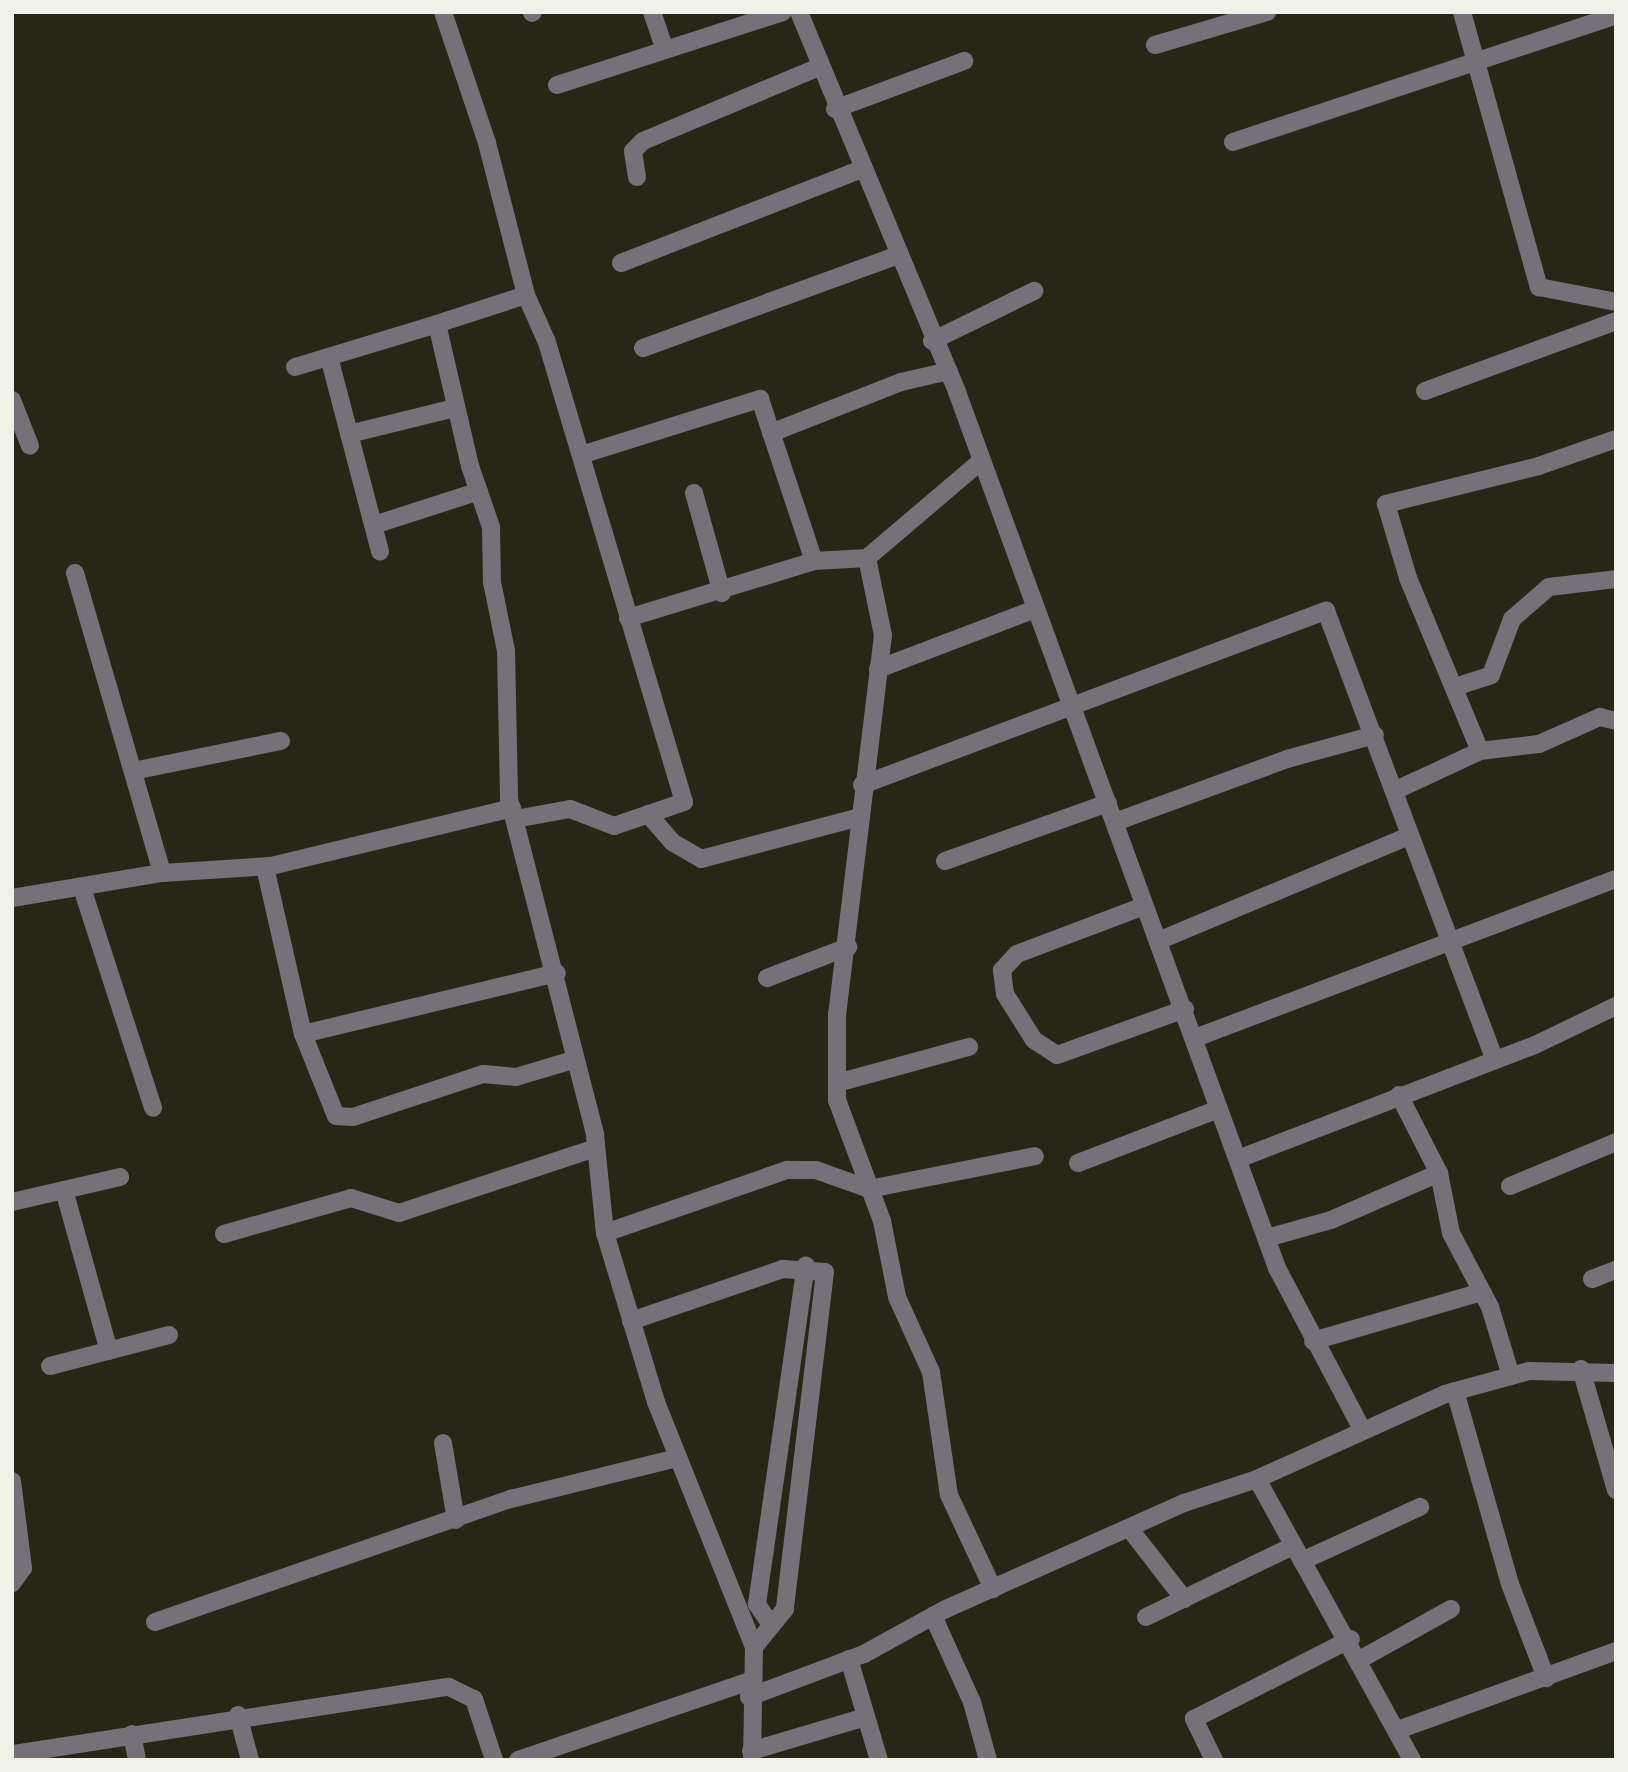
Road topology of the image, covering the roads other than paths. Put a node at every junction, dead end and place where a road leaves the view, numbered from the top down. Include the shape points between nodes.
1 (443, 12) edge
2 (652, 12) edge
3 (783, 12) edge
4 (799, 12) edge
5 (1267, 12) edge
6 (1462, 12) edge
7 (1616, 15) edge
8 (1155, 45) dead end
9 (665, 50) junction
10 (1476, 57) junction
11 (964, 61) dead end
12 (819, 67) junction
13 (557, 85) dead end
14 (835, 109) junction
15 (1233, 142) dead end
16 (862, 169) junction
17 (637, 177) dead end
18 (898, 255) junction
19 (621, 264) dead end
20 (1034, 291) dead end
21 (526, 295) junction
22 (1616, 302) edge
23 (1616, 321) edge
24 (437, 324) junction
25 (932, 341) junction
26 (643, 348) dead end
27 (329, 357) junction
28 (295, 367) dead end
29 (949, 371) junction
30 (1425, 391) dead end
31 (12, 400) edge
32 (455, 408) junction
33 (771, 433) junction
34 (349, 434) junction
35 (1616, 439) edge
36 (30, 446) dead end
37 (581, 455) junction
38 (981, 461) junction
39 (479, 491) junction
40 (694, 494) dead end
41 (374, 526) junction
42 (380, 551) dead end
43 (867, 558) junction
44 (814, 561) junction
45 (75, 573) dead end
46 (1616, 579) edge
47 (722, 593) junction
48 (1035, 609) junction
49 (628, 618) junction
50 (878, 669) junction
51 (1455, 687) junction
52 (1072, 706) junction
53 (1616, 721) edge
54 (1375, 735) junction
55 (281, 741) dead end
56 (1480, 751) junction
57 (133, 771) junction
58 (862, 785) junction
59 (1394, 791) junction
60 (1108, 803) junction
61 (513, 814) junction
62 (648, 814) junction
63 (860, 817) junction
64 (1115, 822) junction
65 (1409, 836) junction
66 (945, 861) dead end
67 (265, 867) junction
68 (162, 873) junction
69 (1616, 879) edge
70 (82, 888) junction
71 (12, 898) edge
72 (1144, 905) junction
73 (1450, 939) junction
74 (1158, 941) junction
75 (848, 947) junction
76 (557, 973) junction
77 (767, 978) dead end
78 (1616, 1006) edge
79 (1185, 1009) junction
80 (303, 1034) junction
81 (1195, 1038) junction
82 (969, 1047) dead end
83 (1494, 1059) junction
84 (573, 1060) junction
85 (837, 1083) junction
86 (1399, 1094) junction
87 (153, 1108) dead end
88 (1219, 1109) junction
89 (1616, 1142) edge
90 (596, 1148) junction
91 (1035, 1156) dead end
92 (1238, 1159) junction
93 (1078, 1163) dead end
94 (1439, 1172) junction
95 (120, 1177) dead end
96 (1510, 1186) dead end
97 (869, 1189) junction
98 (64, 1190) junction
99 (12, 1202) edge
100 (605, 1233) junction
101 (224, 1234) dead end
102 (1267, 1238) junction
103 (806, 1266) junction
104 (1616, 1269) edge
105 (1592, 1279) dead end
106 (1482, 1292) junction
107 (631, 1321) junction
108 (169, 1335) dead end
109 (1312, 1341) junction
110 (109, 1350) junction
111 (50, 1366) dead end
112 (1581, 1369) junction
113 (1616, 1373) edge
114 (1511, 1376) junction
115 (1455, 1391) junction
116 (1363, 1431) junction
117 (780, 1441) junction
118 (443, 1443) dead end
119 (806, 1443) junction
120 (677, 1458) junction
121 (1257, 1479) junction
122 (12, 1481) edge
123 (1616, 1490) edge
124 (1420, 1507) dead end
125 (456, 1520) junction
126 (1129, 1528) junction
127 (1297, 1553) junction
128 (12, 1583) edge
129 (993, 1589) junction
130 (1184, 1599) junction
131 (1451, 1609) dead end
132 (933, 1616) junction
133 (1146, 1617) dead end
134 (155, 1622) dead end
135 (769, 1622) junction
136 (1351, 1639) junction
137 (754, 1647) junction
138 (1616, 1651) edge
139 (849, 1659) junction
140 (1361, 1659) junction
141 (1546, 1678) junction
142 (750, 1689) junction
143 (238, 1715) junction
144 (866, 1717) junction
145 (1398, 1730) junction
146 (132, 1734) junction
147 (14, 1754) edge
148 (751, 1756) edge
149 (137, 1760) edge
150 (250, 1760) edge
151 (494, 1760) edge
152 (518, 1760) edge
153 (878, 1760) edge
154 (988, 1760) edge
155 (1214, 1760) edge
156 (1412, 1760) edge

1 - 21 street via 487,143
2 - 9 street
3 - 9 street
4 - 12 street
5 - 8 street
6 - 10 street
7 - 10 street
9 - 13 street
10 - 15 street
10 - 22 street via 1539,287
11 - 14 street
12 - 14 street
12 - 17 street via 643,141 633,151
14 - 16 street
16 - 18 street
16 - 19 street
18 - 25 street
18 - 26 street
20 - 25 street
21 - 24 street
21 - 37 street
23 - 30 street
24 - 27 street
24 - 32 street
25 - 29 street
27 - 28 street
27 - 34 street
29 - 33 street via 901,382
29 - 38 street
31 - 36 street
32 - 34 street
32 - 39 street
33 - 37 street via 760,399
33 - 44 street
34 - 41 street
35 - 51 street via 1539,466 1386,503 1408,578
37 - 49 street
38 - 43 street
38 - 48 street
39 - 41 street
39 - 61 street via 491,527 492,582 506,651
40 - 47 street
41 - 42 street
43 - 44 street
43 - 50 street via 883,635
44 - 47 street
45 - 57 street
46 - 51 street via 1549,587 1512,619 1491,675
47 - 49 street
48 - 50 street
48 - 52 street
49 - 62 street via 684,802
50 - 58 street
51 - 56 street
52 - 54 street via 1326,611
52 - 58 street
52 - 60 street
53 - 56 street via 1600,717 1539,744
54 - 59 street
54 - 64 street via 1287,759
55 - 57 street
56 - 59 street
57 - 68 street
58 - 63 street
59 - 65 street
60 - 64 street
60 - 66 street
61 - 62 street via 570,809 614,826
61 - 67 street
61 - 76 street
62 - 63 street via 672,842 701,859
63 - 75 street
64 - 72 street
65 - 73 street
65 - 74 street
67 - 68 street
67 - 80 street
68 - 70 street
69 - 73 street
70 - 71 street
70 - 87 street
72 - 74 street
72 - 79 street via 1017,954 1002,970 1005,994 1034,1041 1057,1055
73 - 81 street via 1301,1003
73 - 83 street
74 - 79 street
75 - 77 street
75 - 85 street via 837,1014
76 - 80 street
76 - 84 street
78 - 83 street
79 - 81 street
80 - 84 street via 327,1104 344,1118 483,1074 516,1077
81 - 88 street
82 - 85 street
83 - 86 street
84 - 90 street
85 - 97 street via 837,1100
86 - 92 street
86 - 94 street
88 - 92 street
88 - 93 street
89 - 96 street
90 - 100 street
90 - 101 street via 399,1213 351,1198
91 - 97 street
92 - 102 street
94 - 102 street via 1331,1220
94 - 106 street via 1451,1233
95 - 98 street
97 - 100 street via 816,1170 788,1171
97 - 129 street via 897,1297 931,1372 949,1495
98 - 99 street
98 - 110 street
100 - 107 street
102 - 109 street
103 - 107 street
103 - 117 street
103 - 119 street via 821,1268 826,1278
104 - 105 street
106 - 109 street
106 - 114 street
107 - 120 street
108 - 110 street
109 - 116 street
110 - 111 street
112 - 113 street
112 - 114 street
112 - 123 street
114 - 115 street
115 - 116 street
115 - 141 street via 1510,1584
116 - 121 street
117 - 119 street
117 - 135 street via 757,1604
118 - 125 street
119 - 135 street via 785,1609
120 - 125 street via 548,1488
120 - 137 street
121 - 126 street
121 - 127 street
122 - 128 street via 23,1568
124 - 127 street
125 - 134 street
126 - 129 street
126 - 130 street
127 - 130 street
127 - 136 street
129 - 132 street
130 - 133 street
131 - 140 street
132 - 139 street
132 - 154 street via 972,1702
135 - 137 street
136 - 140 street
136 - 155 street via 1194,1720
137 - 142 street
138 - 141 street
139 - 142 street
139 - 144 street
140 - 145 street
141 - 145 street
142 - 148 street
142 - 152 street
143 - 146 street
143 - 150 street
143 - 151 street via 461,1688 474,1699
144 - 148 street
144 - 153 street
145 - 156 street
146 - 147 street
146 - 149 street

